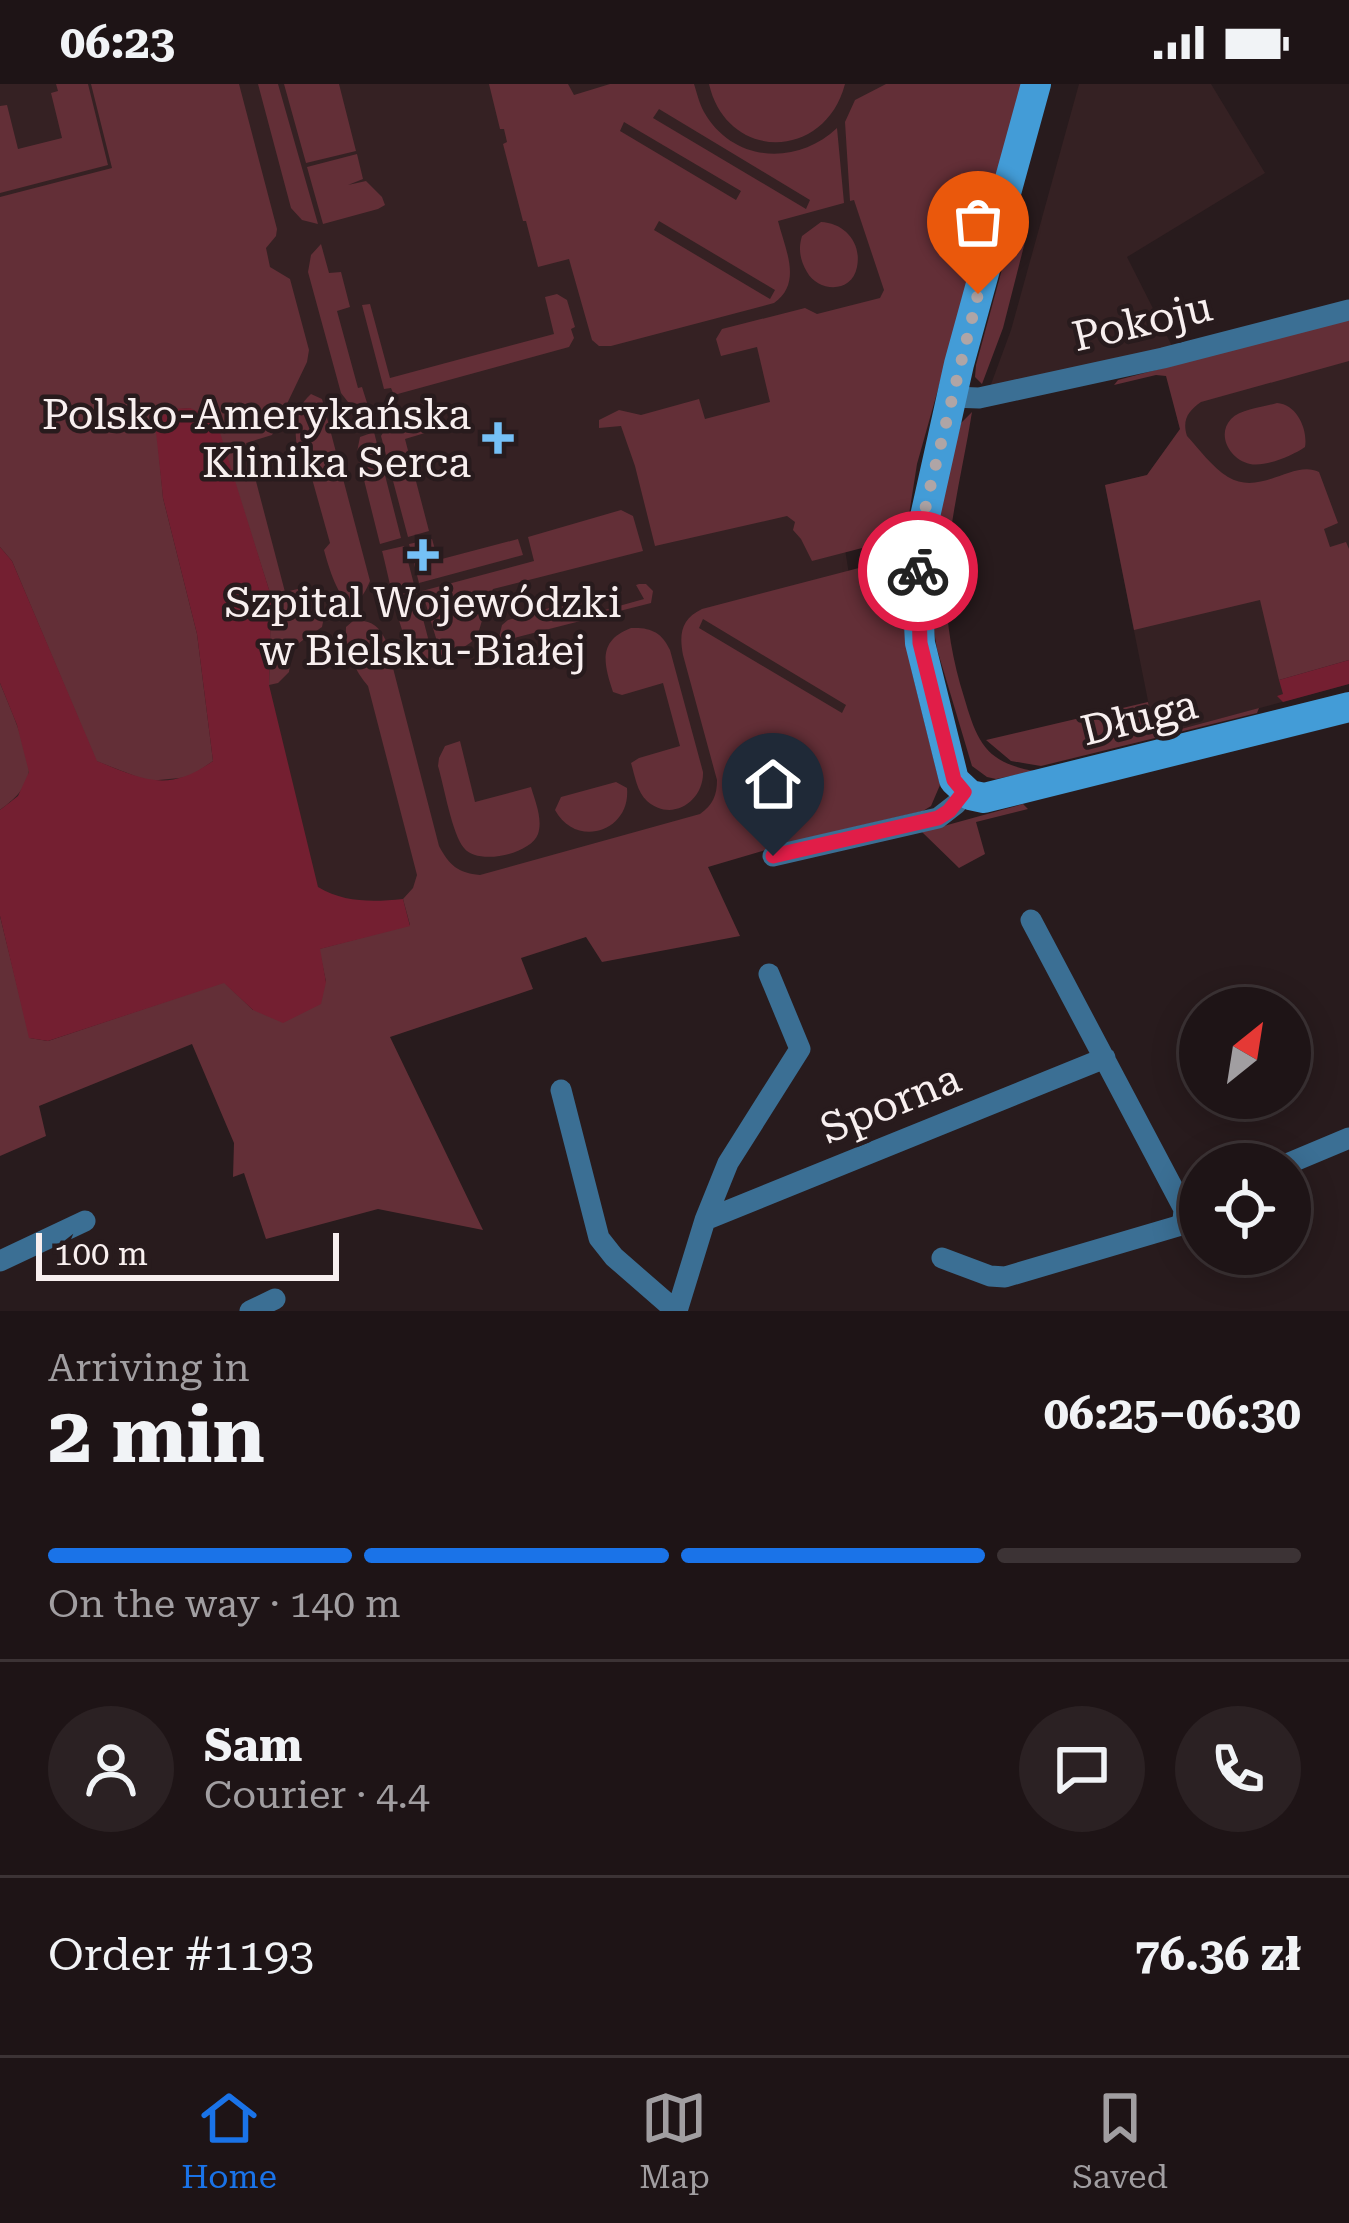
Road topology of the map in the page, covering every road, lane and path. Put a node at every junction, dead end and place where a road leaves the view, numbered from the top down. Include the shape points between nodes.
1 (1036, 84) edge
2 (1349, 310) edge
3 (951, 397) junction
4 (1349, 706) edge
5 (959, 786) junction
6 (773, 856) dead end
7 (1031, 920) dead end
8 (769, 974) dead end
9 (1105, 1058) junction
10 (561, 1090) dead end
11 (1349, 1138) edge
12 (1311, 1154) edge
13 (1179, 1183) edge
14 (705, 1220) junction
15 (85, 1221) dead end
16 (1179, 1225) edge
17 (943, 1258) dead end
18 (0, 1261) edge
19 (275, 1299) dead end
20 (250, 1311) edge
21 (676, 1311) edge

1 - 3 street
2 - 3 street, Pokoju via 980,398
3 - 5 street via 922,521 917,589 920,643
4 - 5 street, Długa via 1000,794 976,797
5 - 6 street via 938,818
7 - 9 street
8 - 14 street, Sporna via 800,1049 728,1163
9 - 13 street
9 - 14 street, Sporna
10 - 21 street via 599,1238
11 - 12 street
14 - 21 street, Sporna
15 - 18 street
16 - 17 street via 1024,1273 990,1276
19 - 20 street

